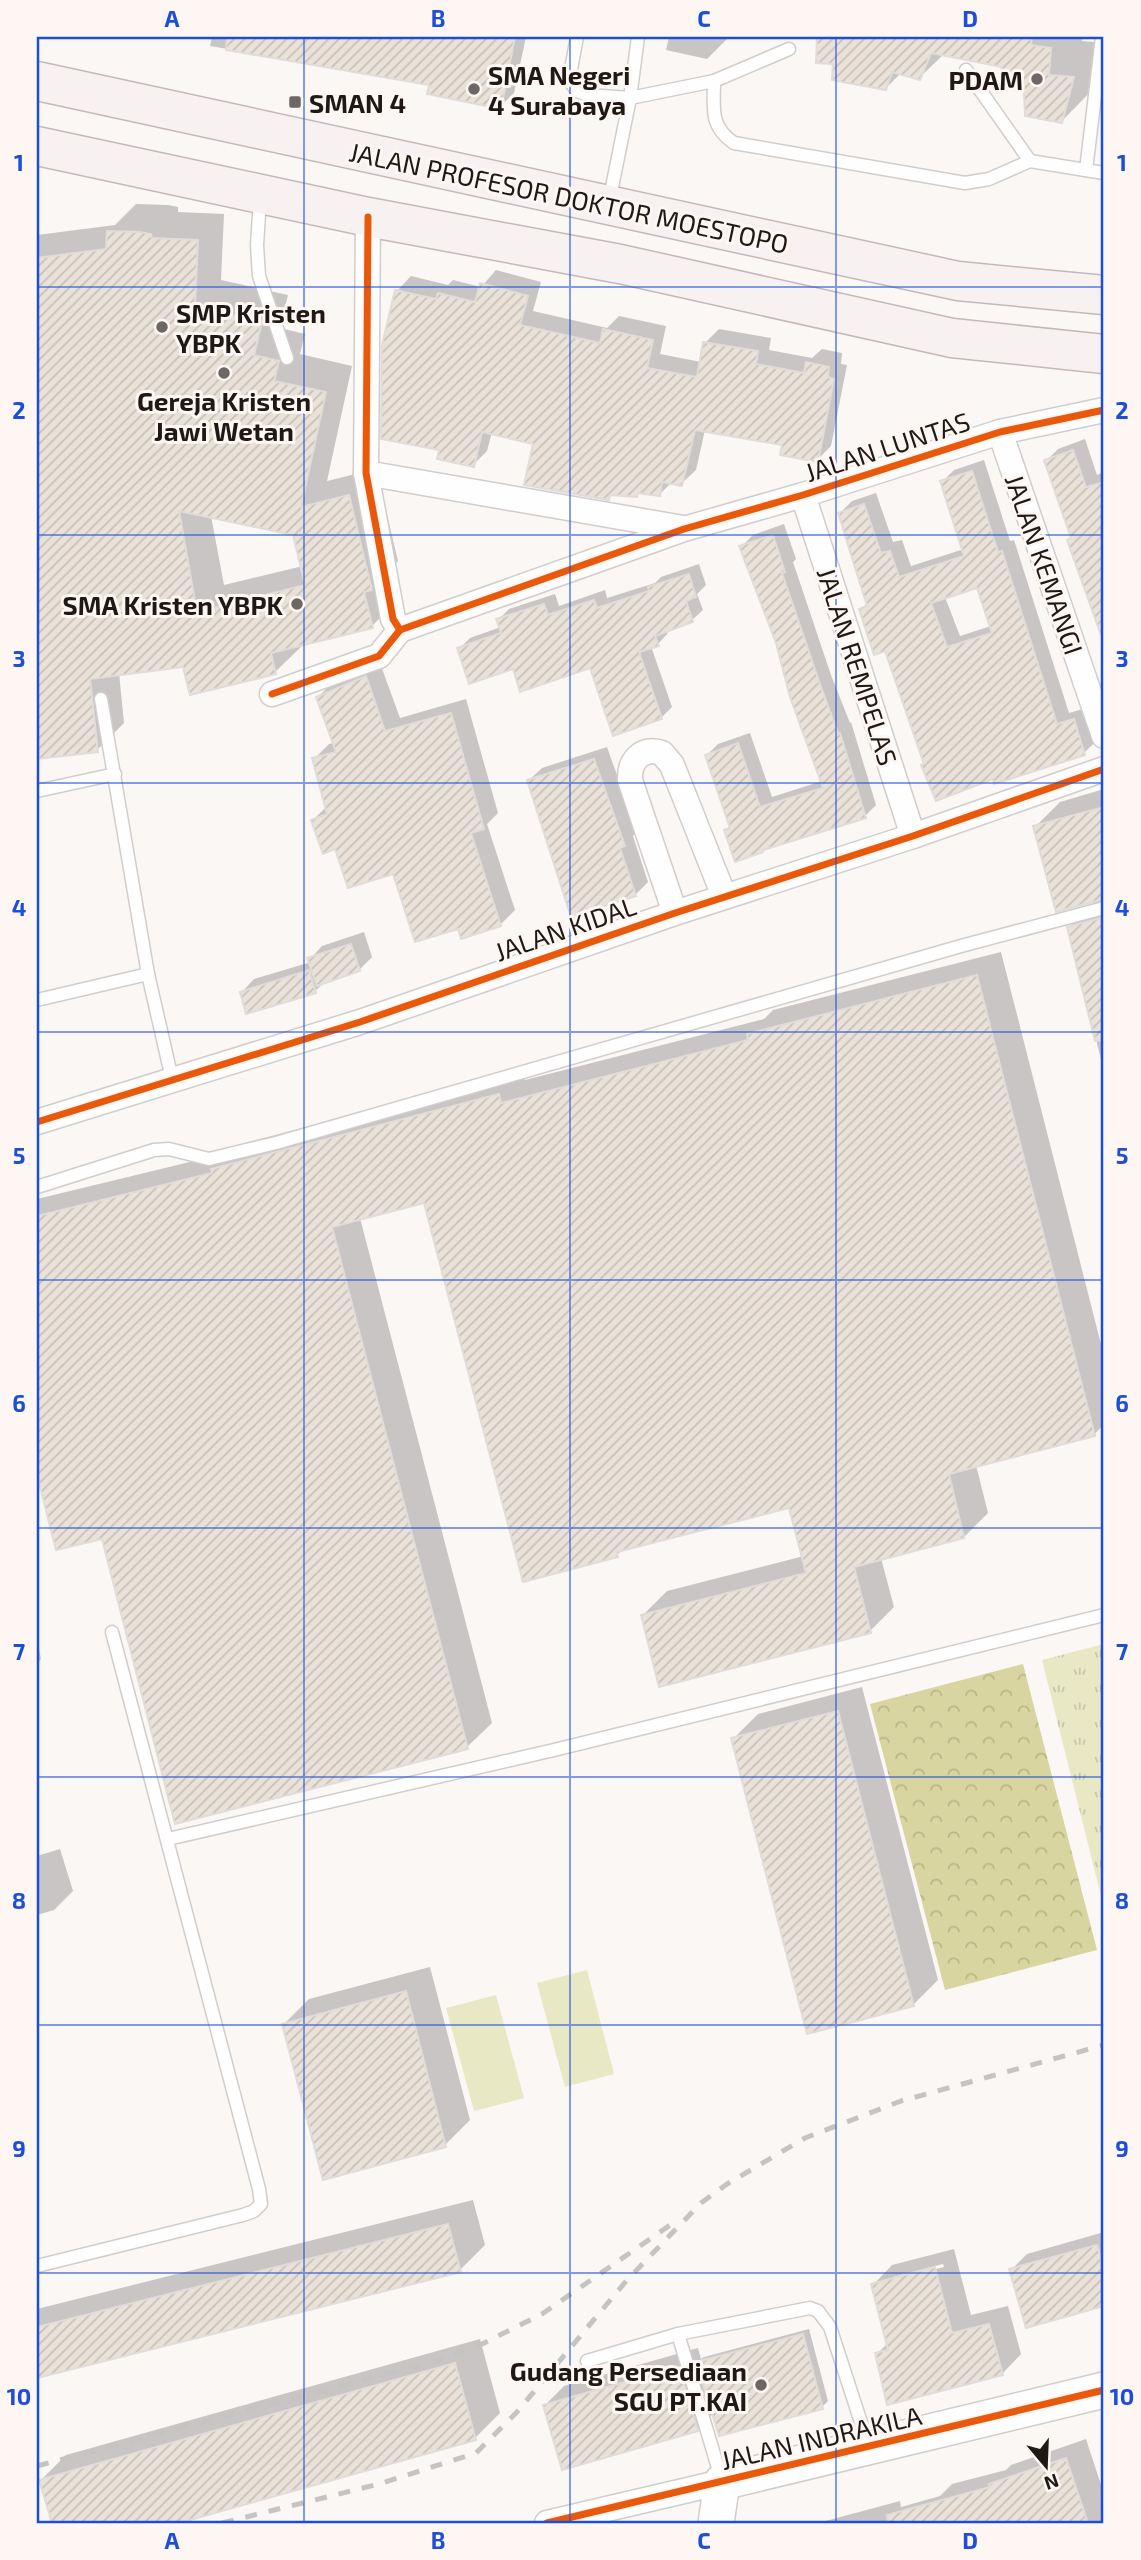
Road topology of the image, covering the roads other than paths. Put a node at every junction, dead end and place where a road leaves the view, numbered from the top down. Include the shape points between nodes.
1 (577, 37) edge
2 (638, 37) edge
3 (1102, 37) edge
4 (789, 48) dead end
5 (966, 70) dead end
6 (714, 81) junction
7 (37, 82) edge
8 (630, 97) junction
9 (37, 146) edge
10 (1030, 161) junction
11 (1086, 170) junction
12 (1104, 173) edge
13 (261, 193) junction
14 (608, 206) junction
15 (368, 217) junction
16 (1104, 295) edge
17 (1104, 354) edge
18 (286, 358) dead end
19 (1104, 410) edge
20 (1000, 432) junction
21 (366, 473) junction
22 (803, 495) junction
23 (684, 528) junction
24 (400, 630) junction
25 (272, 694) dead end
26 (101, 699) dead end
27 (1104, 736) edge
28 (1104, 769) edge
29 (115, 774) junction
30 (37, 792) edge
31 (913, 836) junction
32 (724, 896) junction
33 (1104, 908) edge
34 (675, 913) junction
35 (148, 974) junction
36 (37, 1000) edge
37 (172, 1079) junction
38 (37, 1122) edge
39 (37, 1187) edge
40 (1104, 1615) edge
41 (112, 1632) dead end
42 (168, 1839) junction
43 (37, 2266) edge
44 (678, 2334) junction
45 (587, 2361) dead end
46 (1104, 2390) edge
47 (870, 2448) junction
48 (722, 2482) junction
49 (547, 2523) edge
50 (716, 2523) edge

1 - 8 lane via 569,80 577,91
2 - 8 lane
3 - 11 lane
4 - 6 lane
5 - 10 lane
6 - 8 lane
6 - 10 lane via 716,124 734,142 965,183 989,179
7 - 14 main road, JALAN PROFESOR DOKTOR MOESTOPO
8 - 14 lane
9 - 13 main road, JALAN PROFESOR DOKTOR MOESTOPO
10 - 11 lane
11 - 12 lane
13 - 15 main road, JALAN PROFESOR DOKTOR MOESTOPO
13 - 18 lane via 259,276
14 - 16 main road, JALAN PROFESOR DOKTOR MOESTOPO via 958,281
15 - 17 main road, JALAN PROFESOR DOKTOR MOESTOPO via 620,264 952,338
15 - 21 street
19 - 20 street, JALAN LUNTAS
20 - 22 street, JALAN LUNTAS
20 - 27 street, JALAN KEMANGI
21 - 23 street, JALAN LUNTAS
21 - 24 street via 393,619
22 - 23 street, JALAN LUNTAS
22 - 31 street, JALAN REMPELAS
23 - 24 street
24 - 25 street via 379,656
26 - 29 lane
28 - 31 street, JALAN KIDAL
29 - 30 lane
29 - 35 lane
31 - 32 street, JALAN KIDAL
32 - 34 street, JALAN KIDAL
32 - 34 street via 672,765 662,753 643,754 631,764 631,780
33 - 39 lane via 276,1143 209,1159 154,1150
34 - 37 street, JALAN KIDAL via 360,1021
35 - 36 lane
35 - 37 lane
37 - 38 street, JALAN KIDAL
40 - 42 lane
41 - 42 lane
42 - 43 lane via 261,2204 243,2215
44 - 45 lane
44 - 47 lane via 799,2309 818,2311 830,2327
44 - 48 lane
46 - 47 street, JALAN INDRAKILA
47 - 48 street, JALAN INDRAKILA
48 - 49 street, JALAN INDRAKILA
48 - 50 street

